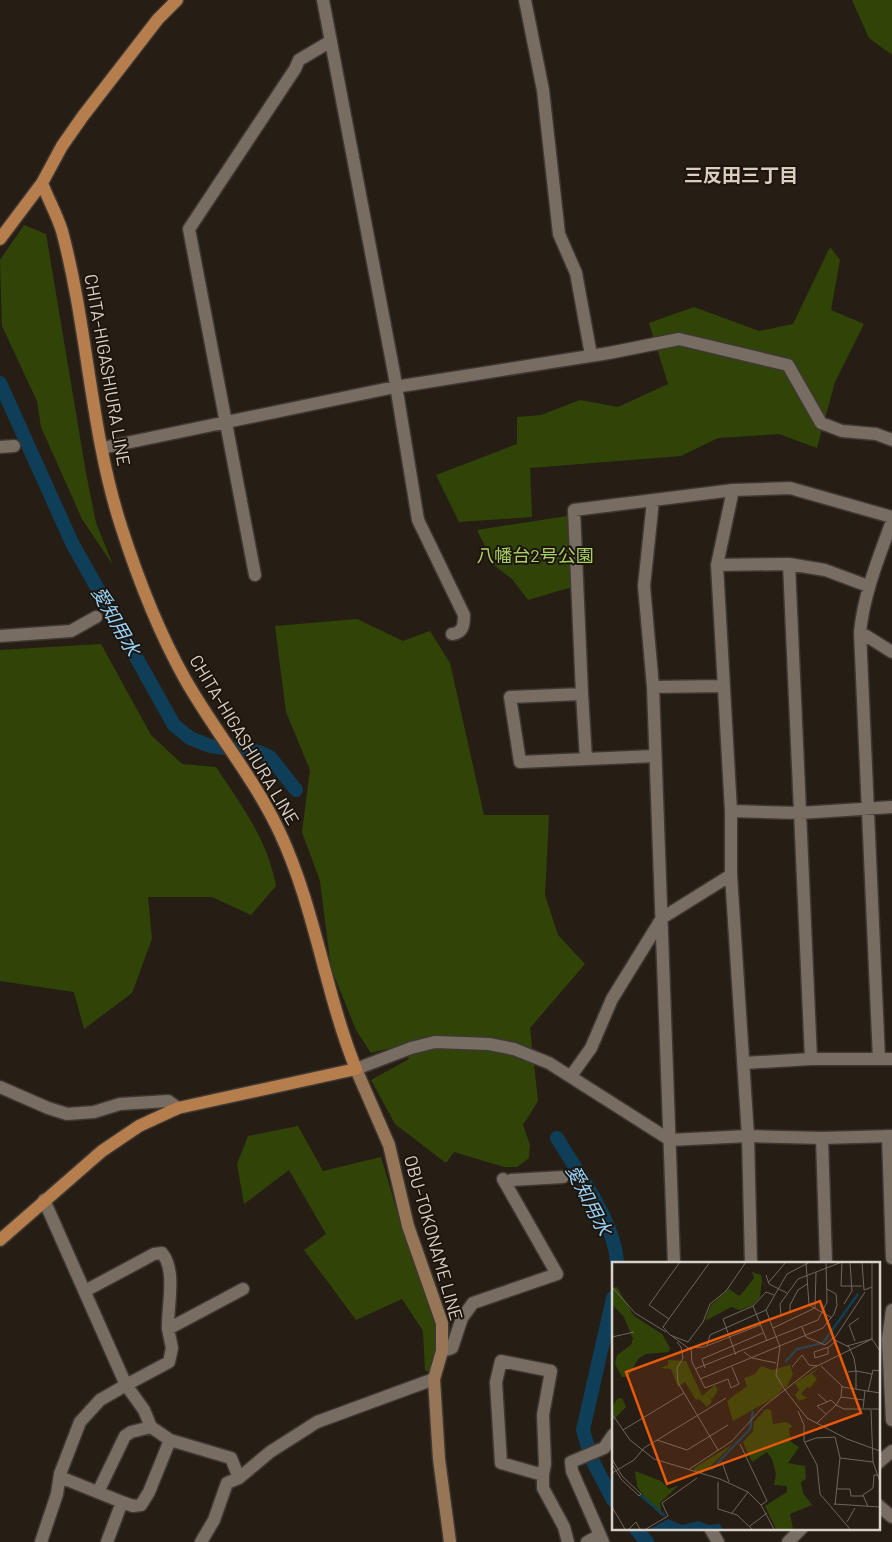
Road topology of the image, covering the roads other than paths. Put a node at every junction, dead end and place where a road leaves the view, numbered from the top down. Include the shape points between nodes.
1 (177, 0) edge
2 (323, 0) edge
3 (525, 0) edge
4 (331, 41) junction
5 (42, 183) junction
6 (0, 239) edge
7 (591, 355) junction
8 (395, 387) junction
9 (227, 423) junction
10 (892, 440) edge
11 (14, 446) dead end
12 (0, 447) edge
13 (102, 448) junction
14 (733, 490) junction
15 (654, 501) junction
16 (892, 519) edge
17 (789, 564) junction
18 (717, 565) junction
19 (255, 575) dead end
20 (868, 586) junction
21 (96, 617) dead end
22 (860, 632) junction
23 (452, 634) dead end
24 (0, 636) edge
25 (892, 652) edge
26 (723, 686) junction
27 (653, 687) junction
28 (582, 694) junction
29 (654, 756) junction
30 (586, 759) junction
31 (892, 807) edge
32 (869, 808) junction
33 (731, 811) junction
34 (800, 813) junction
35 (731, 875) junction
36 (662, 918) junction
37 (811, 1059) junction
38 (886, 1059) edge
39 (744, 1063) junction
40 (356, 1069) junction
41 (571, 1076) junction
42 (0, 1087) edge
43 (178, 1108) junction
44 (748, 1136) junction
45 (890, 1136) edge
46 (822, 1138) junction
47 (670, 1140) junction
48 (563, 1177) dead end
49 (44, 1200) junction
50 (892, 1227) edge
51 (0, 1240) edge
52 (892, 1258) edge
53 (674, 1262) edge
54 (751, 1262) edge
55 (826, 1262) edge
56 (243, 1289) dead end
57 (85, 1291) junction
58 (892, 1310) edge
59 (168, 1329) junction
60 (442, 1351) junction
61 (434, 1379) junction
62 (126, 1385) junction
63 (892, 1420) edge
64 (151, 1427) junction
65 (612, 1436) edge
66 (170, 1440) junction
67 (892, 1451) edge
68 (880, 1461) edge
69 (542, 1475) junction
70 (60, 1477) junction
71 (239, 1478) junction
72 (98, 1492) junction
73 (122, 1502) junction
74 (880, 1507) edge
75 (892, 1517) edge
76 (711, 1530) edge
77 (602, 1538) edge
78 (41, 1542) edge
79 (106, 1542) edge
80 (201, 1542) edge
81 (450, 1542) edge
82 (568, 1542) edge
83 (587, 1542) edge
84 (718, 1542) edge

1 - 5 main road via 158,19 83,116
2 - 4 street
3 - 7 street via 543,90 559,234 576,273
4 - 8 street
4 - 9 street via 298,60 189,229
5 - 6 main road
5 - 13 main road, CHITA-HIGASHIURA LINE via 61,229 69,262
7 - 8 street
7 - 10 street via 679,339 788,365 821,423 842,431 876,434
8 - 9 street
8 - 23 street via 418,520 464,615 463,628
9 - 13 street
9 - 19 street
11 - 12 street
13 - 40 main road, CHITA-HIGASHIURA LINE via 120,523 156,622 185,679 268,807 296,870 330,995
14 - 15 street
14 - 16 street via 790,488
14 - 18 street
15 - 27 street via 644,586
15 - 28 street via 574,510
16 - 20 street
17 - 18 street
17 - 20 street via 825,570
17 - 34 street
18 - 26 street
20 - 22 street
21 - 24 street via 71,632
22 - 25 street
22 - 32 street
26 - 27 street
26 - 33 street
27 - 29 street
28 - 30 street
28 - 30 street via 510,697 520,762
29 - 30 street
29 - 36 street
31 - 32 street
32 - 34 street
32 - 38 street
33 - 34 street
33 - 35 street
34 - 37 street
35 - 36 street
35 - 39 street
36 - 41 street via 612,999 591,1048
36 - 47 street
37 - 38 street
37 - 39 street
39 - 44 street
40 - 41 street via 411,1048 435,1042 464,1042 514,1049
40 - 43 main road
40 - 60 main road, OBU-TOKONAME LINE via 389,1145 408,1226 442,1323
41 - 47 street
42 - 43 street via 67,1114 94,1112 120,1104 168,1101
43 - 49 main road via 122,1136
44 - 46 street
44 - 47 street
44 - 54 street
45 - 46 street
45 - 50 street
46 - 55 street
47 - 53 street
48 - 60 street via 504,1181 557,1274 473,1303 462,1318 452,1348
49 - 51 main road
49 - 57 street
50 - 52 street
56 - 59 street
57 - 59 street via 154,1254 162,1253 168,1260 171,1306
57 - 62 street
58 - 63 street via 888,1339
59 - 62 street via 172,1348 169,1362
60 - 61 main road, OBU-TOKONAME LINE
61 - 71 street via 317,1422 270,1452
61 - 81 main road, OBU-TOKONAME LINE via 439,1460
62 - 64 street via 144,1410
62 - 70 street via 100,1400 86,1413
64 - 66 street
64 - 72 street via 125,1436
65 - 77 street via 604,1448 571,1462 570,1466
66 - 71 street via 231,1458
66 - 73 street via 150,1492 141,1505
67 - 68 street
69 - 69 street via 545,1464 542,1415 551,1371 501,1361 496,1382 501,1463
69 - 82 street via 543,1488 564,1526
70 - 72 street
70 - 78 street
71 - 80 street via 227,1482 214,1520
72 - 73 street
73 - 79 street
74 - 75 street
76 - 84 street
77 - 83 street

